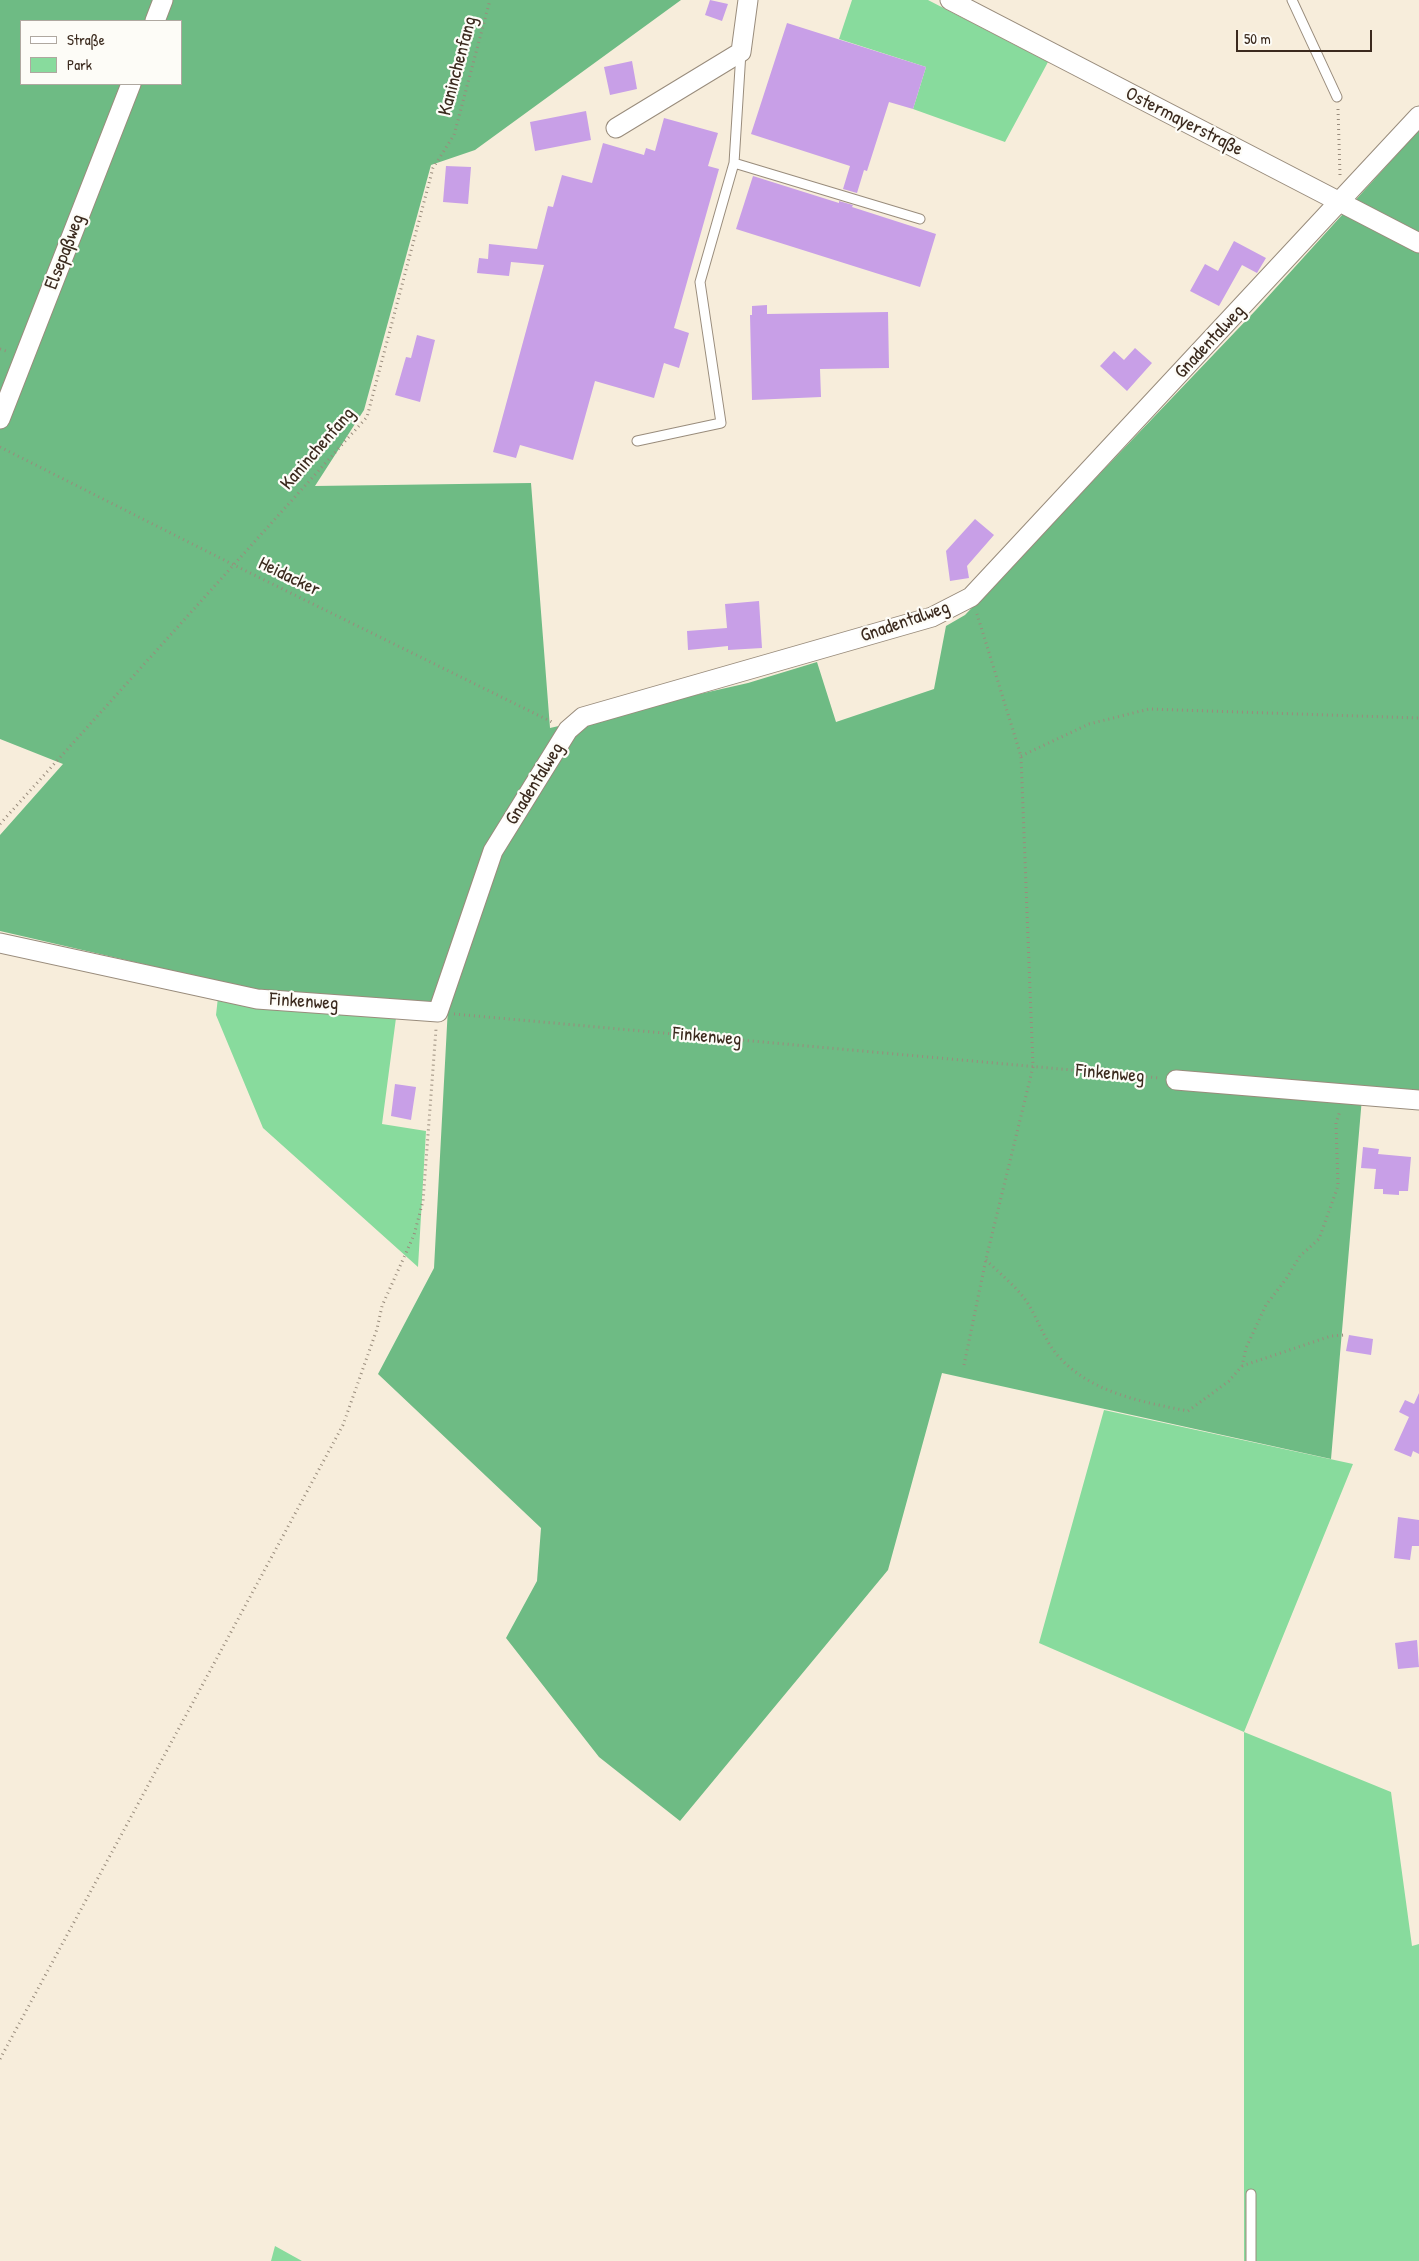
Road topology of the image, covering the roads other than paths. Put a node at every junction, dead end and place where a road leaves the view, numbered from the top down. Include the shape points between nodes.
1 (163, 0) edge
2 (748, 0) edge
3 (950, 0) edge
4 (1292, 0) edge
5 (155, 20) edge
6 (741, 52) junction
7 (131, 85) edge
8 (1337, 97) road end
9 (1419, 116) edge
10 (616, 128) dead end
11 (734, 163) junction
12 (1340, 203) junction
13 (920, 220) dead end
14 (1419, 243) edge
15 (0, 419) edge
16 (637, 441) dead end
17 (0, 943) edge
18 (438, 1012) joint
19 (1176, 1080) road end
20 (1419, 1100) edge
21 (1251, 2194) dead end
22 (1252, 2261) edge

1 - 5 street
2 - 6 street
3 - 12 street, Ostermayerstraße
4 - 8 lane
6 - 10 street
6 - 11 lane
7 - 15 street, Elsepaßweg
9 - 12 street, Gnadentalweg
11 - 13 lane
11 - 16 lane via 700,282 721,423
12 - 14 street, Ostermayerstraße
12 - 18 street, Gnadentalweg via 971,597 932,617 583,717 568,730 493,851
17 - 18 street, Finkenweg via 256,999
19 - 20 street
21 - 22 lane

